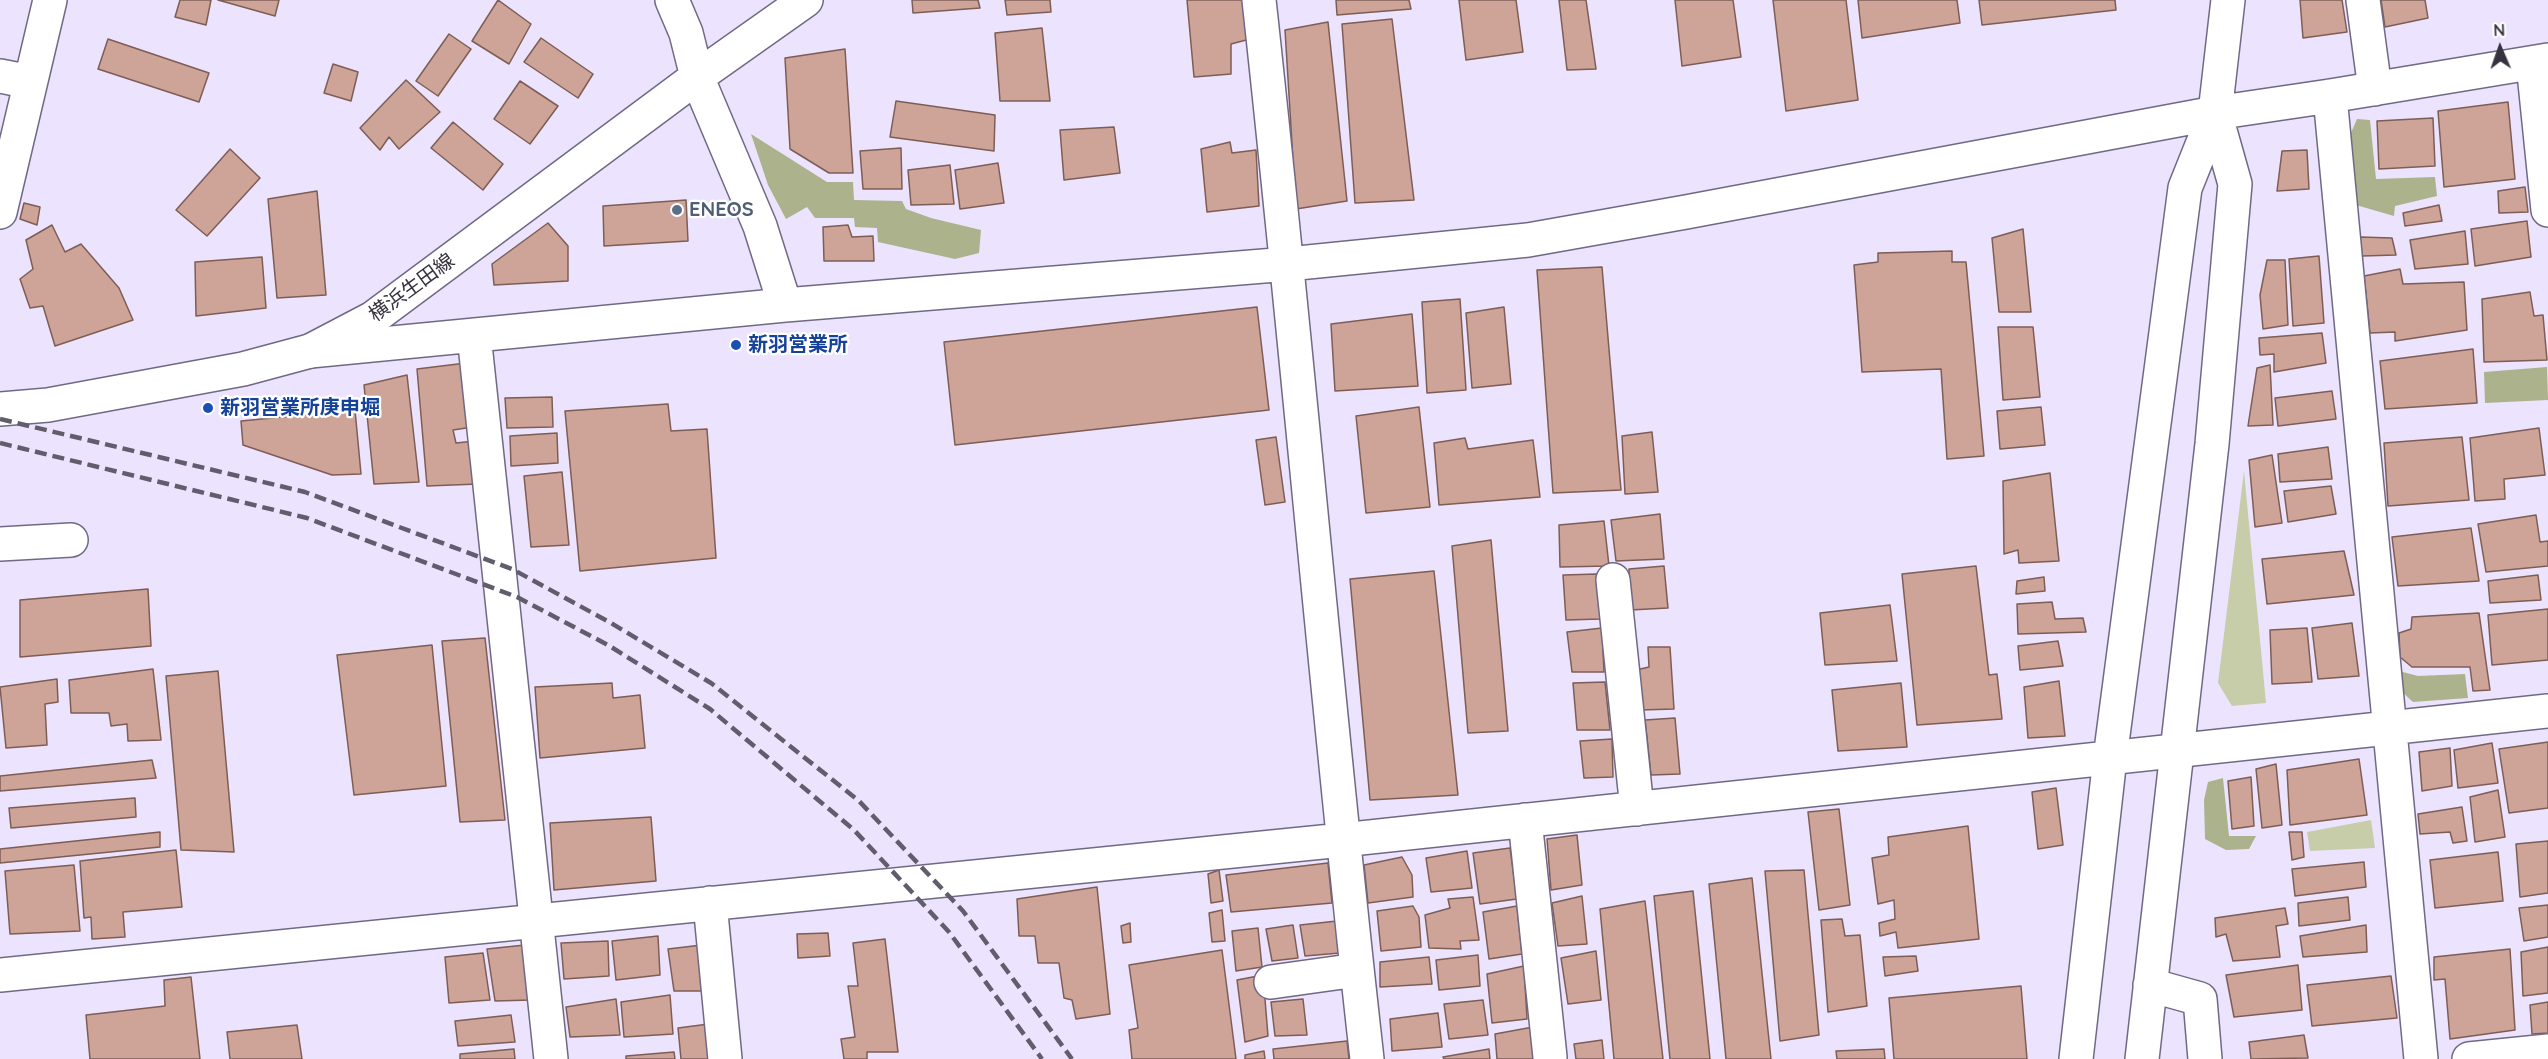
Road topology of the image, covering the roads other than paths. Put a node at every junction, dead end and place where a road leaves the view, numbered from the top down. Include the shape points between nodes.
1 (50, 0) edge
2 (672, 0) edge
3 (806, 0) edge
4 (1259, 0) edge
5 (2228, 0) edge
6 (2363, 0) edge
7 (2541, 61) edge
8 (697, 77) junction
9 (15, 79) edge
10 (2375, 89) junction
11 (2330, 96) junction
12 (2215, 113) junction
13 (2548, 210) edge
14 (0, 212) edge
15 (1288, 264) junction
16 (785, 305) junction
17 (474, 335) junction
18 (310, 351) junction
19 (0, 409) edge
20 (71, 540) dead end
21 (0, 544) edge
22 (1613, 580) dead end
23 (2548, 711) edge
24 (2390, 728) junction
25 (2176, 751) junction
26 (2110, 758) junction
27 (1637, 809) junction
28 (1525, 820) junction
29 (1342, 840) junction
30 (710, 903) junction
31 (537, 920) junction
32 (1357, 970) junction
33 (0, 975) edge
34 (1272, 982) dead end
35 (2150, 985) junction
36 (2548, 1051) edge
37 (1550, 1057) dead end
38 (551, 1059) edge
39 (725, 1059) edge
40 (1367, 1059) edge
41 (2076, 1059) edge
42 (2142, 1059) edge
43 (2205, 1059) edge
44 (2421, 1059) edge
45 (2469, 1059) edge

1 - 9 street
2 - 8 street via 686,33
3 - 8 street, 横浜生田線
4 - 15 street
5 - 12 street
6 - 10 street
7 - 10 street
7 - 13 street
8 - 16 street via 760,226
8 - 18 street, 横浜生田線 via 373,318
9 - 14 street
10 - 11 street
11 - 12 street
11 - 24 street
12 - 15 street via 1528,240
12 - 25 street via 2235,184 2212,444
12 - 26 street via 2185,188
15 - 16 street
15 - 29 street
16 - 17 street
17 - 18 street
17 - 31 street
18 - 19 street, 横浜生田線 via 243,369 48,405
20 - 21 street
22 - 27 street
23 - 24 street
24 - 25 street
24 - 44 street
25 - 26 street
25 - 35 street
26 - 27 street
26 - 41 street
27 - 28 street
28 - 29 street
28 - 37 street
29 - 30 street
29 - 32 street
30 - 31 street
30 - 39 street
31 - 33 street
31 - 38 street
32 - 34 street
32 - 40 street
35 - 42 street
35 - 43 street via 2200,999
36 - 45 street

